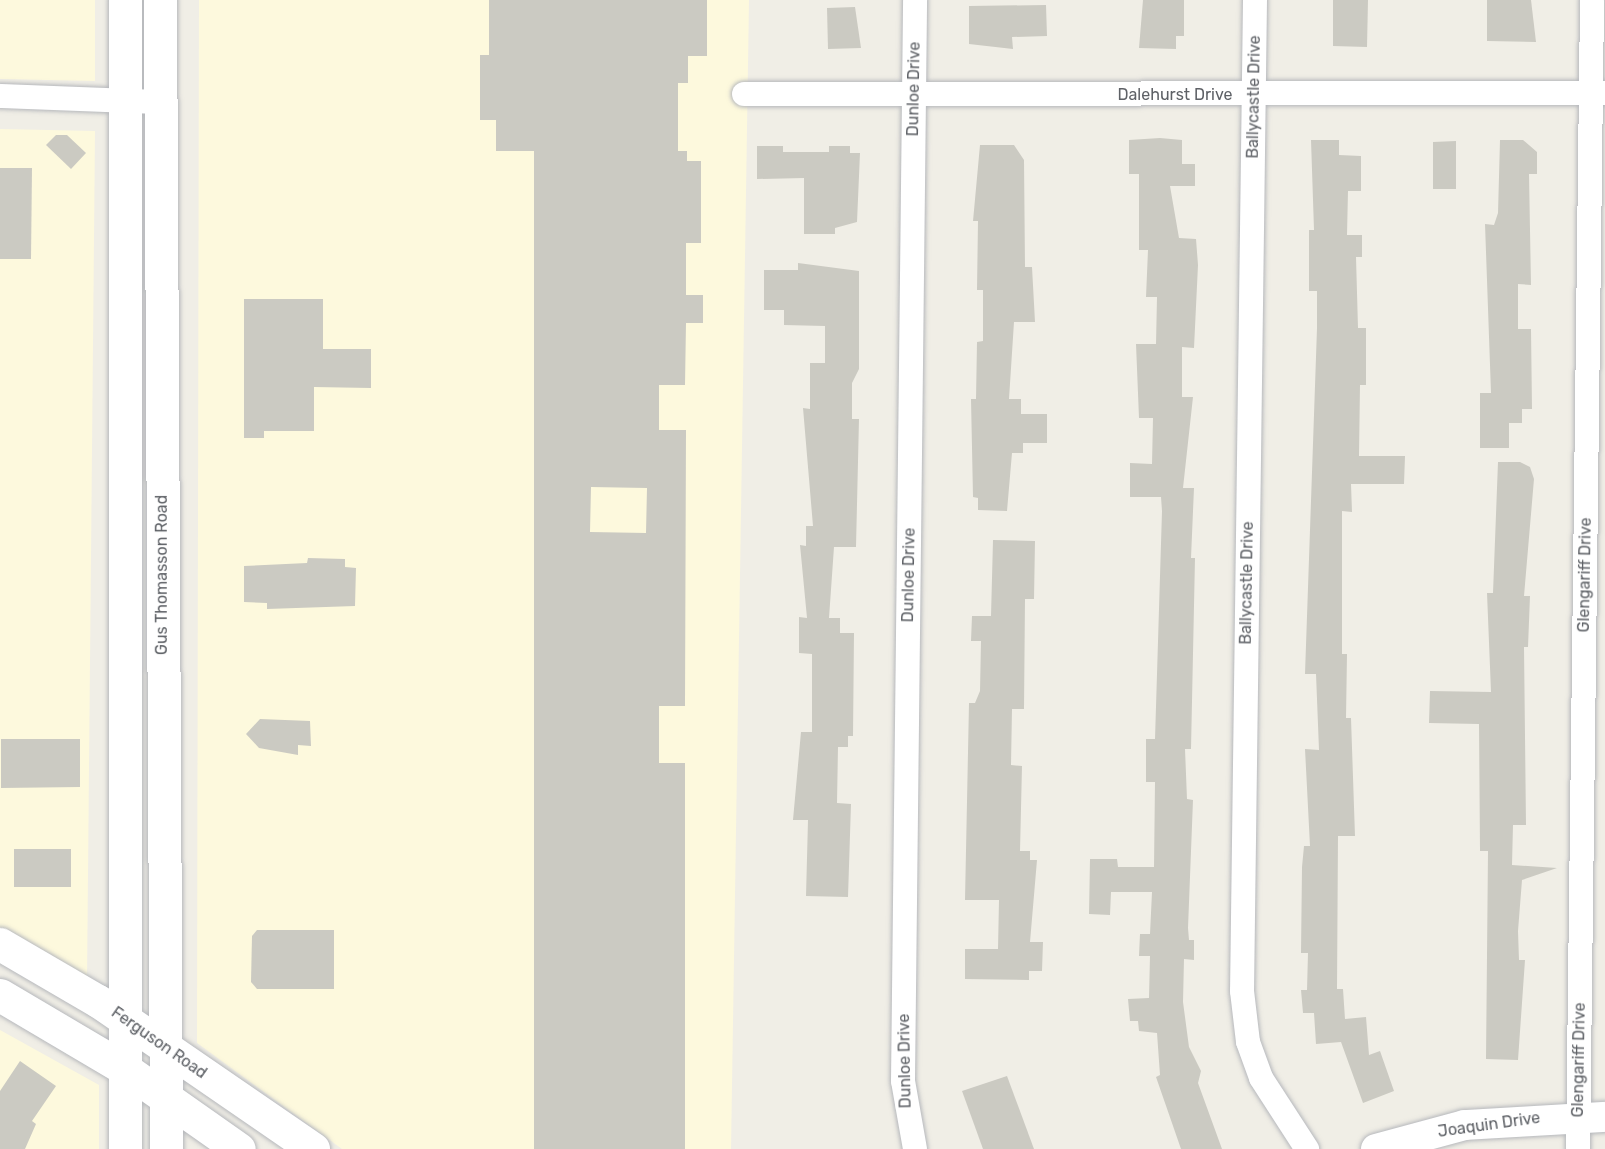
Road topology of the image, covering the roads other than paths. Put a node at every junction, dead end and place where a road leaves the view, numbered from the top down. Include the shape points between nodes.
1 (125, 0) edge
2 (160, 0) edge
3 (915, 0) edge
4 (1255, 0) edge
5 (1592, 0) edge
6 (1598, 93) edge
7 (744, 94) dead end
8 (914, 95) junction
9 (1254, 95) junction
10 (0, 96) edge
11 (125, 98) junction
12 (159, 102) junction
13 (126, 512) junction
14 (162, 513) junction
15 (0, 945) edge
16 (0, 995) edge
17 (126, 1020) junction
18 (163, 1045) junction
19 (125, 1069) junction
20 (165, 1096) junction
21 (1592, 1117) edge
22 (125, 1149) edge
23 (166, 1149) edge
24 (239, 1149) edge
25 (313, 1149) edge
26 (915, 1149) edge
27 (1307, 1149) edge
28 (1376, 1149) edge
29 (1578, 1149) edge

1 - 11 main road
2 - 12 main road, Gus Thomasson Road
3 - 8 street, Dunloe Drive
4 - 9 street, Ballycastle Drive
5 - 6 street, Glengariff Drive
6 - 9 street, Dalehurst Drive
6 - 21 street, Glengariff Drive
7 - 8 street, Dalehurst Drive
8 - 9 street, Dalehurst Drive
8 - 26 street, Dunloe Drive via 903,1080
9 - 27 street, Ballycastle Drive via 1242,991 1248,1042 1261,1078
10 - 11 street
11 - 12 street
11 - 13 main road
12 - 14 main road, Gus Thomasson Road
13 - 14 main road
13 - 17 main road
14 - 18 main road, Gus Thomasson Road
15 - 17 main road, Ferguson Road
16 - 19 main road
17 - 18 main road, Ferguson Road
17 - 19 main road
18 - 20 main road, Gus Thomasson Road
18 - 25 main road, Ferguson Road
19 - 20 main road
19 - 22 main road
20 - 23 main road, Gus Thomasson Road
20 - 24 main road
21 - 28 street, Joaquin Drive via 1465,1125
21 - 29 street, Glengariff Drive

